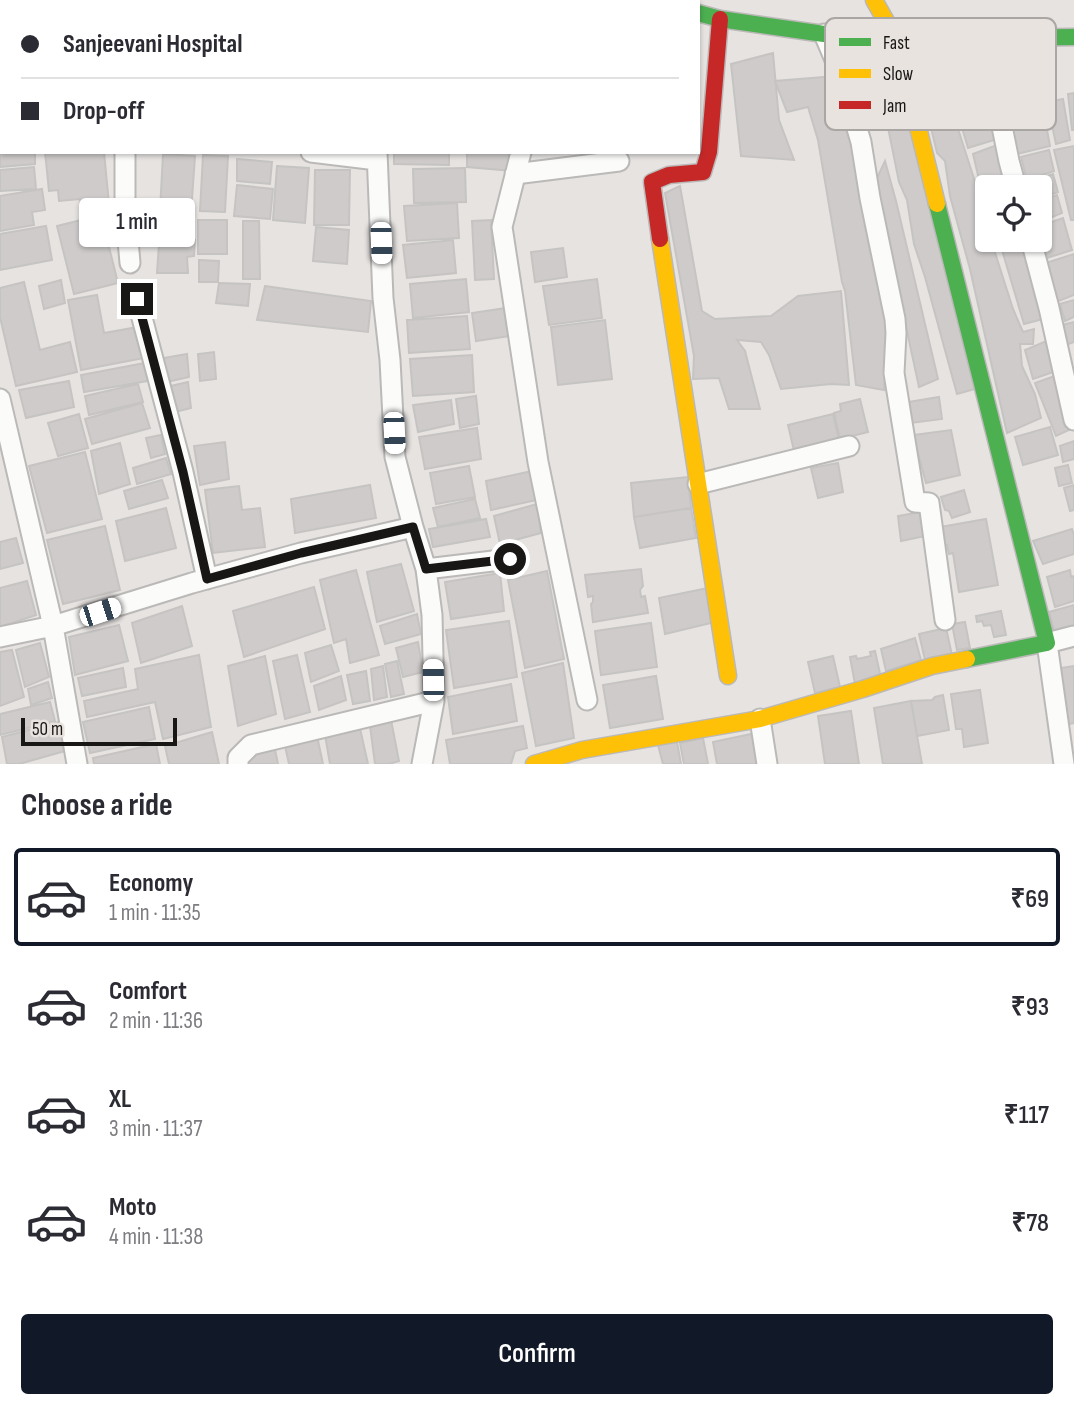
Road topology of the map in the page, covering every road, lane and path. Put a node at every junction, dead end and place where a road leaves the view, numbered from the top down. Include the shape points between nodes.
1 (874, 0) edge
2 (700, 14) edge
3 (884, 18) edge
4 (720, 19) junction
5 (824, 34) edge
6 (1056, 37) edge
7 (1074, 37) edge
8 (857, 130) edge
9 (919, 130) edge
10 (1003, 130) edge
11 (125, 154) edge
12 (344, 154) edge
13 (521, 154) edge
14 (377, 156) edge
15 (619, 161) dead end
16 (516, 174) junction
17 (1013, 175) edge
18 (1034, 252) edge
19 (130, 263) dead end
20 (137, 299) dead end
21 (0, 399) edge
22 (1074, 420) edge
23 (849, 446) dead end
24 (698, 484) junction
25 (413, 527) junction
26 (510, 559) dead end
27 (426, 569) junction
28 (207, 579) junction
29 (945, 620) dead end
30 (53, 626) junction
31 (1074, 636) edge
32 (0, 637) edge
33 (1047, 643) junction
34 (728, 676) dead end
35 (587, 700) dead end
36 (434, 701) junction
37 (760, 719) junction
38 (77, 764) edge
39 (238, 764) edge
40 (422, 764) edge
41 (534, 764) edge
42 (767, 764) edge
43 (1064, 764) edge

1 - 3 street
2 - 4 street
4 - 5 street
4 - 24 street via 709,152 703,172 652,181
6 - 7 street
8 - 29 street via 895,318 894,373 915,502 929,503
9 - 33 street
10 - 17 street
11 - 19 street
12 - 14 street
13 - 16 street
14 - 25 street via 395,457
15 - 16 street
16 - 35 street via 502,227 538,462
18 - 22 street
20 - 28 street
21 - 30 street
23 - 24 street
24 - 34 street
25 - 27 street
25 - 28 street
26 - 27 street
27 - 36 street
28 - 30 street
30 - 32 street
30 - 38 street
31 - 33 street
33 - 37 street via 932,666
33 - 43 street
36 - 39 street via 251,745
36 - 40 street
37 - 41 street via 582,750
37 - 42 street

